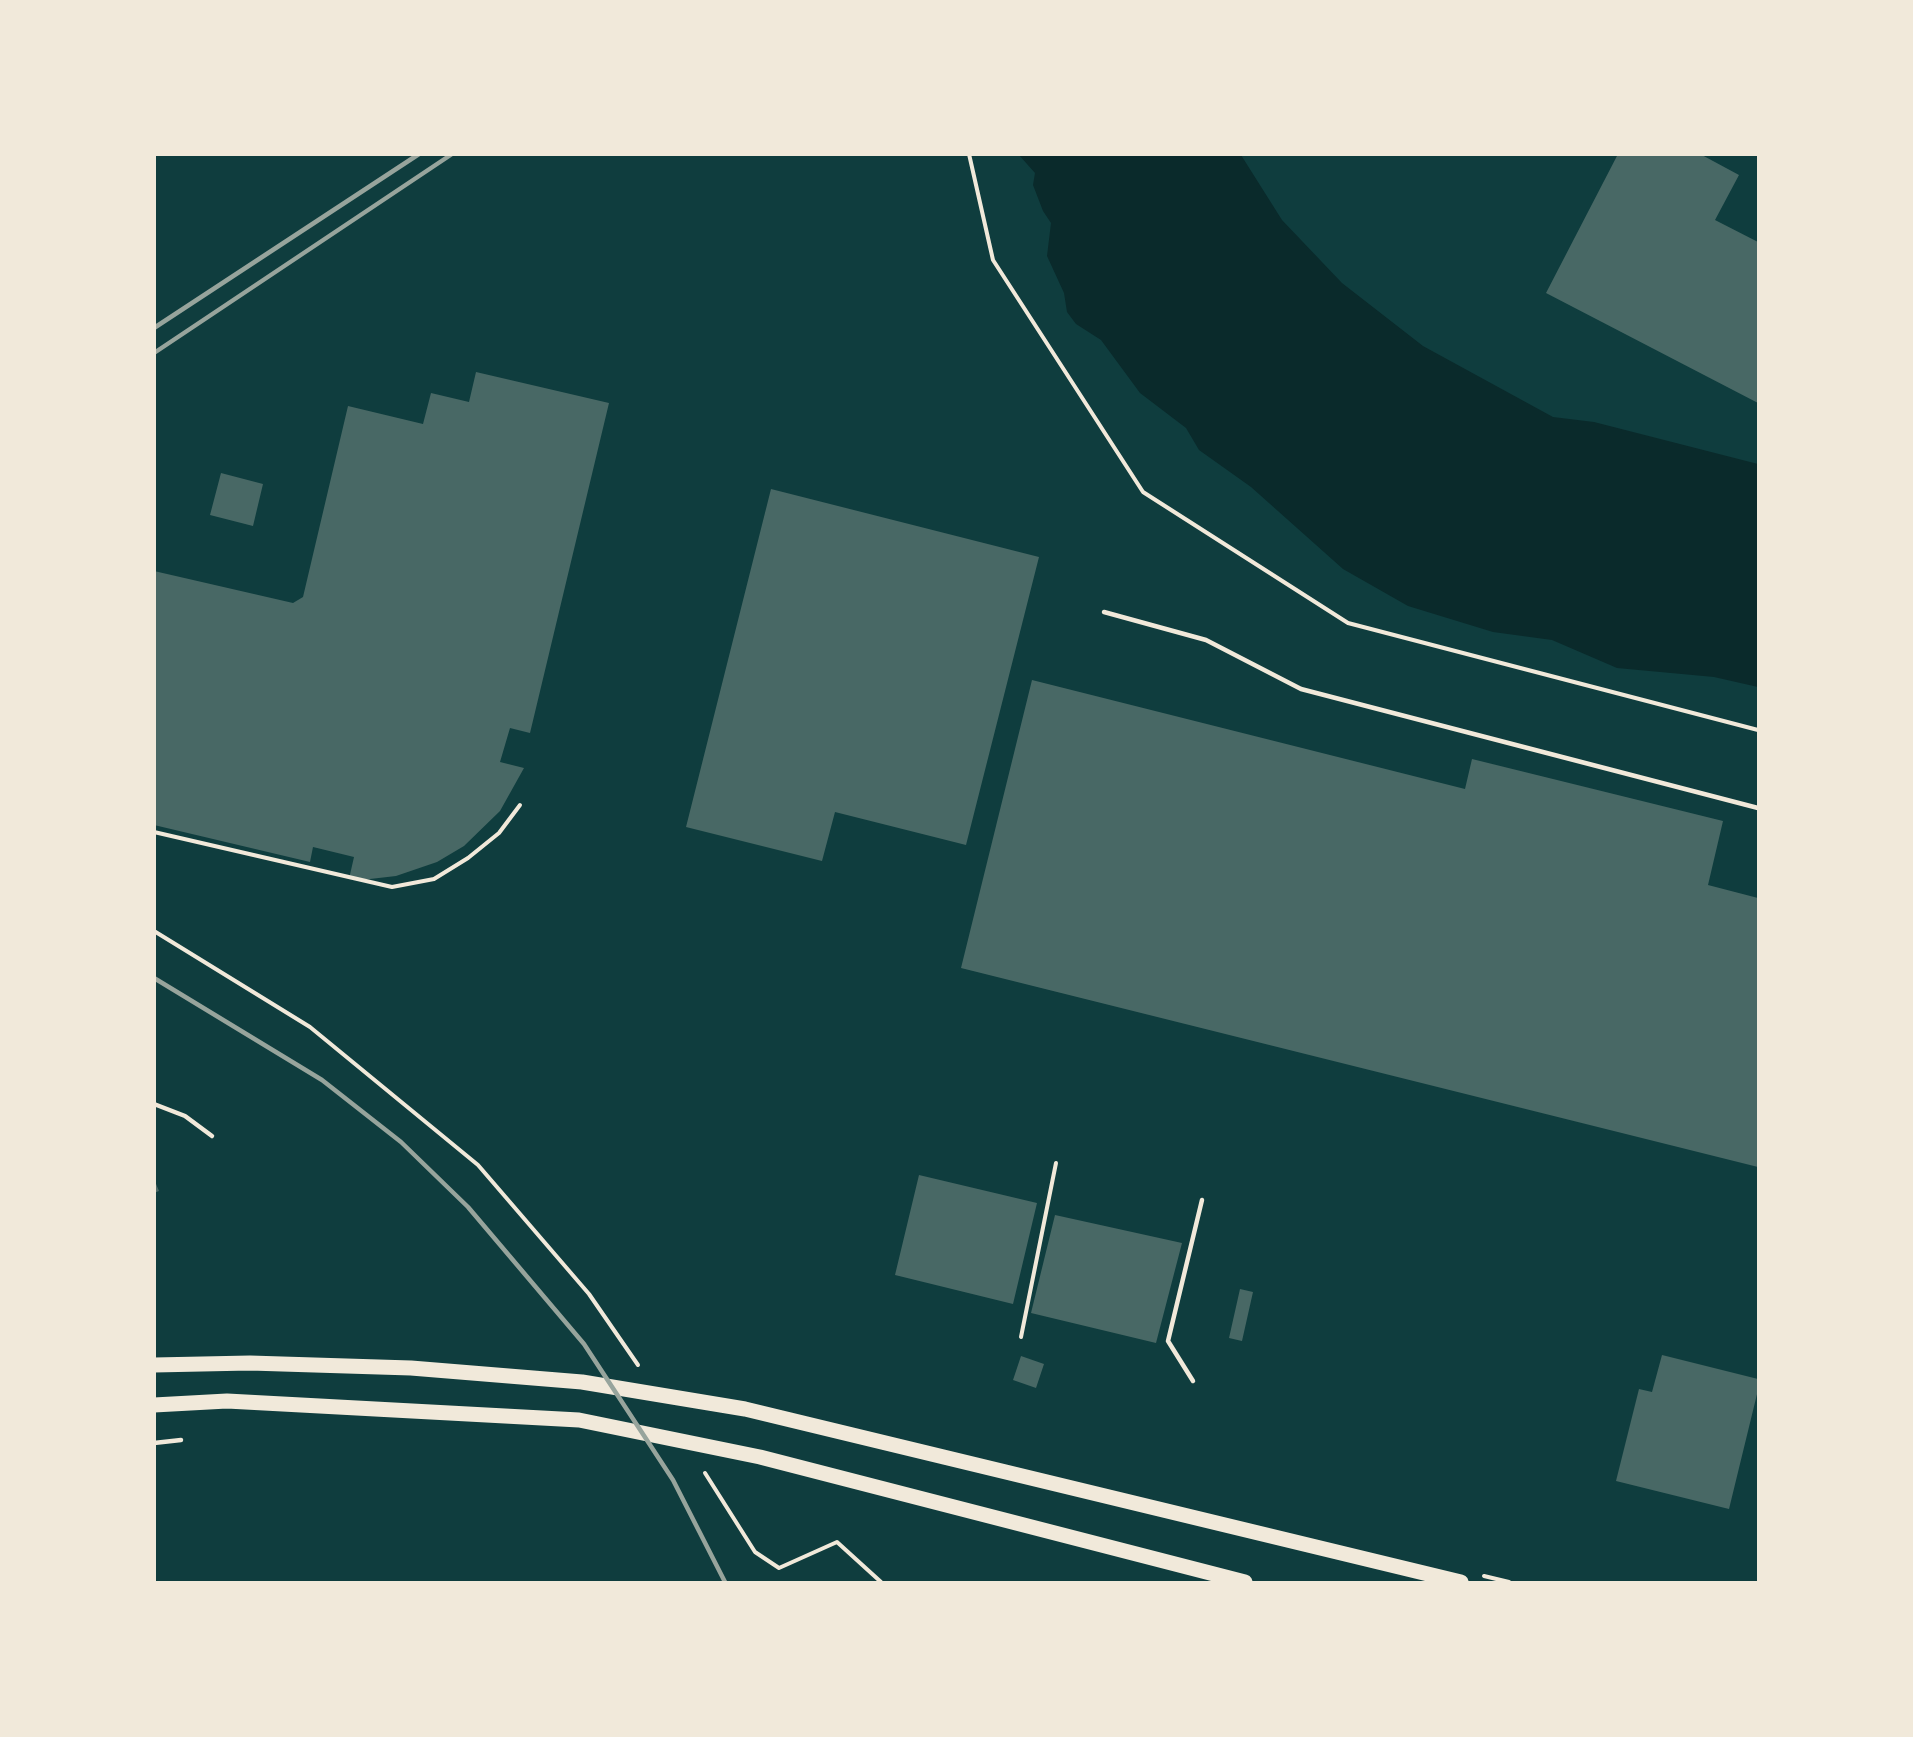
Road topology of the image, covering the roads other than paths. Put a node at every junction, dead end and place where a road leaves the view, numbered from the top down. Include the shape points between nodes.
1 (1104, 612) dead end
2 (1758, 808) edge
3 (154, 1104) edge
4 (212, 1136) dead end
5 (1202, 1200) dead end
6 (154, 1365) edge
7 (1193, 1381) dead end
8 (154, 1405) edge
9 (181, 1440) dead end
10 (154, 1443) edge
11 (1245, 1582) edge
12 (1461, 1582) edge

1 - 2 lane via 1206,640 1301,689
3 - 4 lane via 185,1116
5 - 7 lane via 1168,1341
6 - 12 main road via 250,1363 399,1368 582,1382 745,1409
8 - 11 main road via 227,1401 579,1420 760,1457
9 - 10 lane

